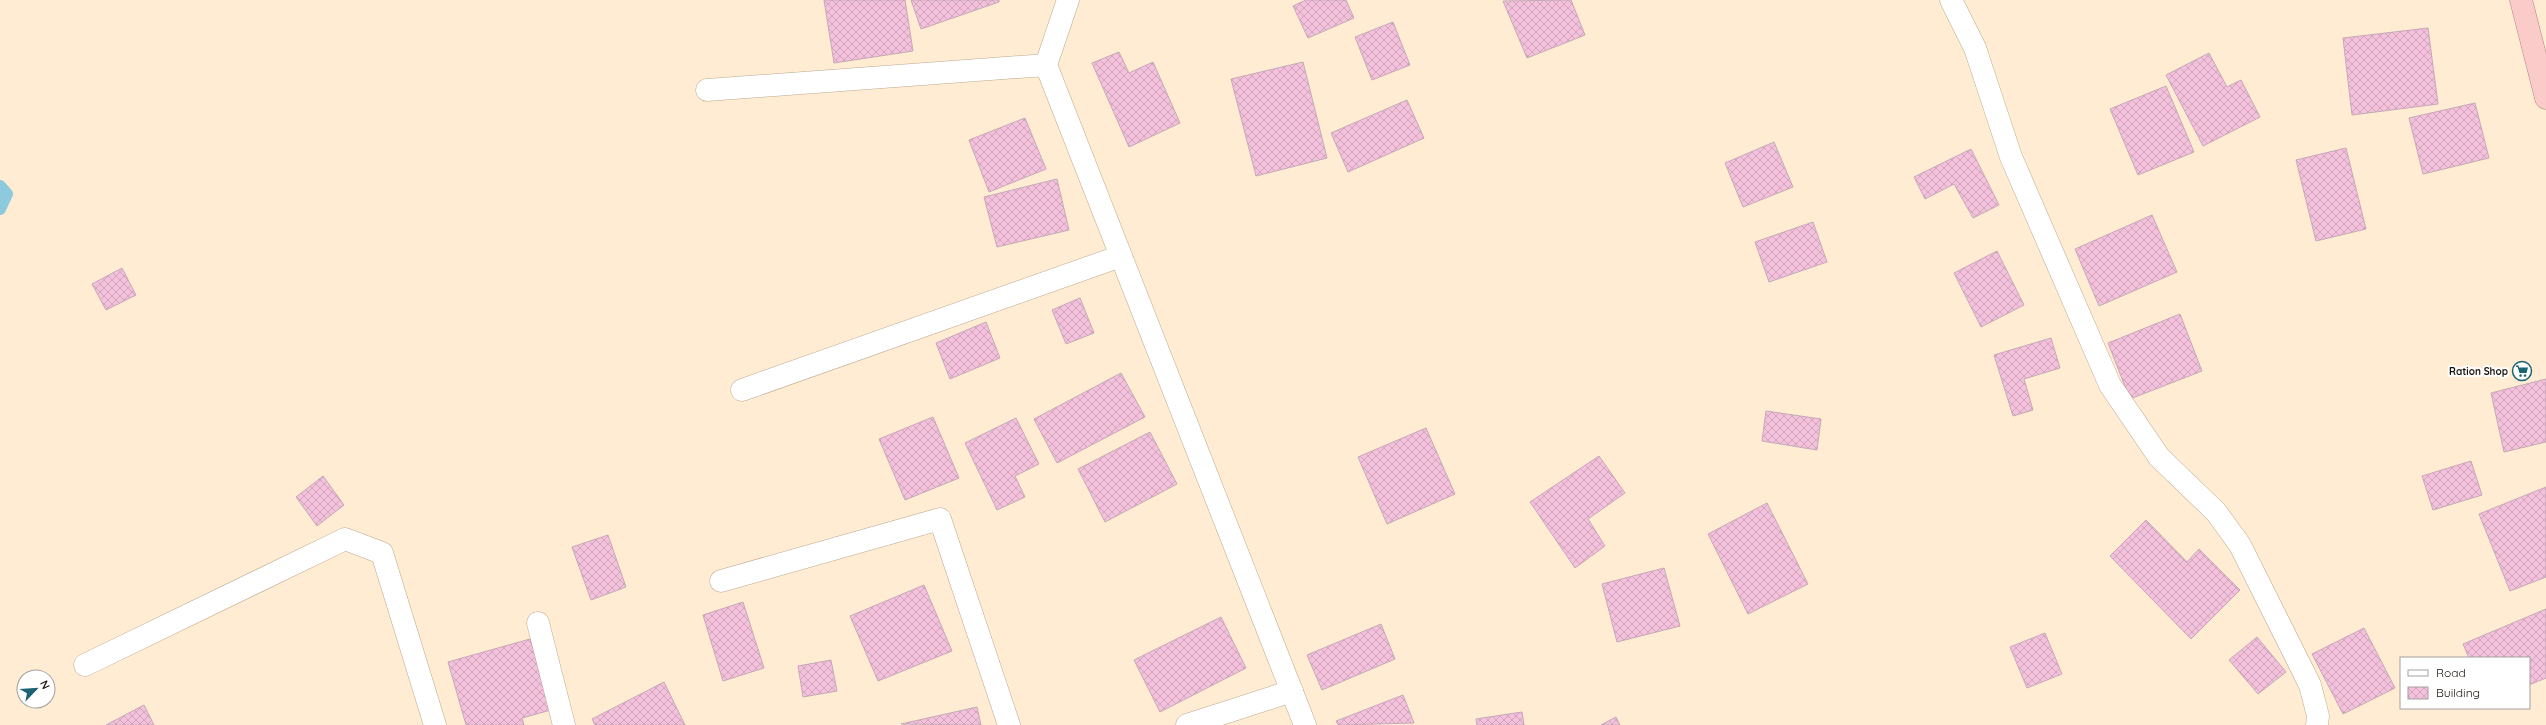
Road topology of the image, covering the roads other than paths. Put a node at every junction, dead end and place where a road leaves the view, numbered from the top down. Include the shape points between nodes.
1 (1068, 0) edge
2 (1951, 0) edge
3 (2521, 0) edge
4 (1046, 65) junction
5 (707, 90) dead end
6 (2546, 98) edge
7 (1121, 256) junction
8 (742, 390) dead end
9 (721, 581) dead end
10 (538, 623) dead end
11 (85, 665) dead end
12 (1292, 691) junction
13 (435, 725) edge
14 (564, 725) edge
15 (1009, 725) edge
16 (1187, 725) edge
17 (1305, 725) edge
18 (2317, 725) edge

1 - 4 street
2 - 18 street via 1975,48 2011,157 2110,385 2159,457 2216,512 2240,545 2310,685 2318,716
3 - 6 highway
4 - 5 street
4 - 7 street
7 - 8 street
7 - 12 street
9 - 15 street via 940,519
10 - 14 street
11 - 13 street via 345,539 382,553
12 - 16 street
12 - 17 street

